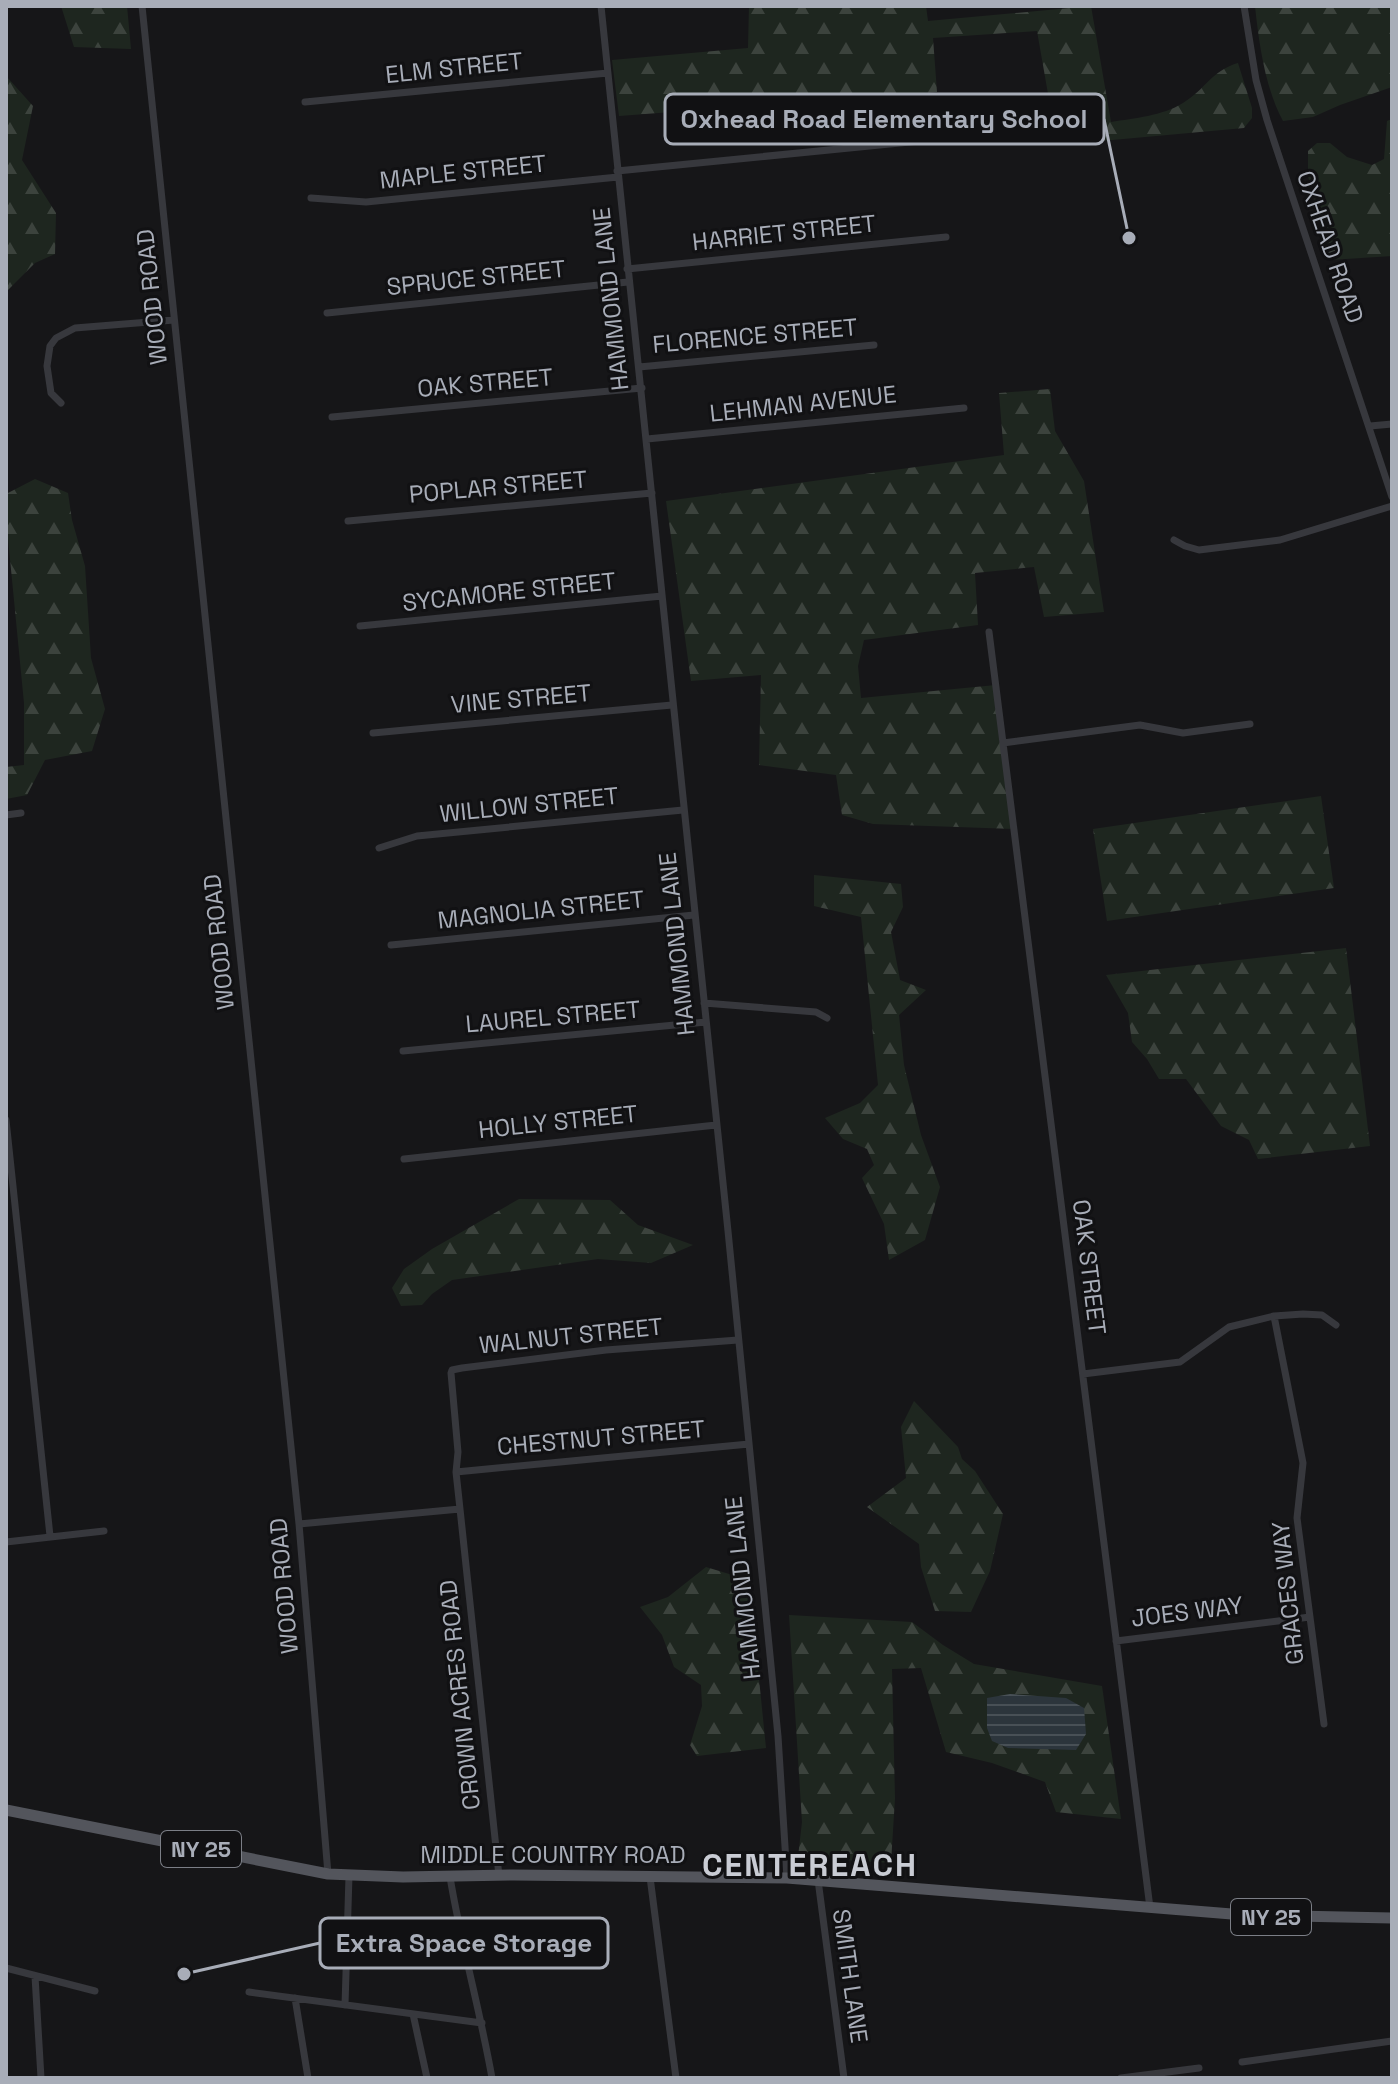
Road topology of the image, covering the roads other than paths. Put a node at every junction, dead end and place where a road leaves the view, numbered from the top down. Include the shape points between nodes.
1 (142, 6) edge
2 (601, 6) edge
3 (1244, 6) edge
4 (608, 73) junction
5 (305, 102) dead end
6 (961, 124) dead end
7 (618, 174) junction
8 (311, 198) dead end
9 (946, 237) dead end
10 (627, 269) junction
11 (628, 282) junction
12 (327, 313) dead end
13 (174, 320) junction
14 (874, 345) dead end
15 (639, 367) junction
16 (642, 388) junction
17 (61, 403) dead end
18 (964, 408) dead end
19 (332, 417) dead end
20 (1392, 424) edge
21 (1370, 426) junction
22 (647, 439) junction
23 (652, 493) junction
24 (1392, 497) edge
25 (1392, 506) edge
26 (348, 521) dead end
27 (1174, 540) dead end
28 (662, 596) junction
29 (360, 626) dead end
30 (989, 632) dead end
31 (672, 705) junction
32 (1250, 724) dead end
33 (373, 733) dead end
34 (1003, 743) junction
35 (683, 810) junction
36 (21, 813) dead end
37 (6, 815) edge
38 (379, 848) dead end
39 (694, 915) junction
40 (391, 945) dead end
41 (704, 1003) junction
42 (827, 1018) dead end
43 (706, 1022) junction
44 (403, 1051) dead end
45 (6, 1120) edge
46 (716, 1125) junction
47 (404, 1159) dead end
48 (9, 1177) edge
49 (1274, 1316) junction
50 (1336, 1325) dead end
51 (738, 1340) junction
52 (1083, 1374) junction
53 (749, 1444) junction
54 (456, 1472) junction
55 (460, 1509) junction
56 (299, 1524) junction
57 (104, 1531) dead end
58 (50, 1536) junction
59 (6, 1542) edge
60 (1310, 1617) junction
61 (1116, 1641) junction
62 (1324, 1724) dead end
63 (6, 1810) edge
64 (328, 1874) junction
65 (349, 1876) junction
66 (499, 1876) junction
67 (450, 1877) junction
68 (650, 1877) junction
69 (787, 1878) junction
70 (818, 1880) junction
71 (1150, 1908) junction
72 (1392, 1918) edge
73 (6, 1968) edge
74 (35, 1976) junction
75 (95, 1991) dead end
76 (249, 1992) dead end
77 (295, 1998) junction
78 (345, 2005) junction
79 (413, 2014) junction
80 (482, 2023) junction
81 (1392, 2041) edge
82 (1242, 2062) dead end
83 (1199, 2068) dead end
84 (1154, 2076) edge
85 (41, 2078) edge
86 (308, 2078) edge
87 (427, 2078) edge
88 (492, 2078) edge
89 (676, 2078) edge
90 (844, 2078) edge
91 (1121, 2078) edge

1 - 13 street, WOOD ROAD
2 - 4 street, HAMMOND LANE
3 - 21 street, OXHEAD ROAD via 1267,120
4 - 5 street, ELM STREET
4 - 7 street, HAMMOND LANE
6 - 7 street, MAPLE STREET via 940,139
7 - 8 street, MAPLE STREET via 366,202
7 - 10 street, HAMMOND LANE
9 - 10 street, HARRIET STREET
10 - 11 street, HAMMOND LANE
11 - 12 street, SPRUCE STREET
11 - 15 street, HAMMOND LANE
13 - 17 street via 75,328 56,338 47,366 51,393
13 - 56 street, WOOD ROAD
14 - 15 street, FLORENCE STREET
15 - 16 street, HAMMOND LANE
16 - 19 street, OAK STREET
16 - 22 street, HAMMOND LANE
18 - 22 street, LEHMAN AVENUE
20 - 21 street
21 - 24 street, OXHEAD ROAD
22 - 23 street, HAMMOND LANE
23 - 26 street, POPLAR STREET
23 - 28 street, HAMMOND LANE
25 - 27 street via 1280,540 1199,550
28 - 29 street, SYCAMORE STREET
28 - 31 street, HAMMOND LANE
30 - 34 street, OAK STREET
31 - 33 street, VINE STREET
31 - 35 street, HAMMOND LANE
32 - 34 street via 1189,733 1140,725
34 - 52 street, OAK STREET
35 - 38 street, WILLOW STREET via 417,836
35 - 39 street, HAMMOND LANE
36 - 37 street
39 - 40 street, MAGNOLIA STREET
39 - 41 street, HAMMOND LANE
41 - 42 street via 816,1012
41 - 43 street, HAMMOND LANE
43 - 44 street, LAUREL STREET
43 - 46 street, HAMMOND LANE
45 - 48 street
46 - 47 street, HOLLY STREET
46 - 51 street, HAMMOND LANE
48 - 58 street
49 - 50 street via 1322,1315
49 - 52 street via 1229,1327 1180,1362
49 - 60 street, GRACES WAY via 1303,1463 1297,1518
51 - 53 street, HAMMOND LANE
51 - 54 street, WALNUT STREET via 452,1370
52 - 61 street, OAK STREET
53 - 54 street, CHESTNUT STREET
53 - 69 street, HAMMOND LANE
54 - 55 street, WALNUT STREET
55 - 56 street
55 - 66 street, CROWN ACRES ROAD
56 - 64 street, WOOD ROAD
57 - 58 street
58 - 59 street
60 - 61 street, JOES WAY
60 - 62 street, GRACES WAY
61 - 71 street, OAK STREET
63 - 64 main road, MIDDLE COUNTRY ROAD / NY 25
64 - 65 main road, MIDDLE COUNTRY ROAD / NY 25
65 - 67 main road, MIDDLE COUNTRY ROAD / NY 25
65 - 78 street
66 - 67 main road, MIDDLE COUNTRY ROAD / NY 25
66 - 68 main road, MIDDLE COUNTRY ROAD / NY 25
67 - 80 street
68 - 69 main road, MIDDLE COUNTRY ROAD / NY 25
68 - 89 street
69 - 70 main road, MIDDLE COUNTRY ROAD / NY 25
70 - 71 main road, MIDDLE COUNTRY ROAD / NY 25
70 - 90 street, SMITH LANE
71 - 72 main road, MIDDLE COUNTRY ROAD / NY 25
73 - 74 street
74 - 75 street
74 - 85 street
76 - 77 street
77 - 78 street
77 - 86 street
78 - 79 street
79 - 80 street
79 - 87 street
80 - 88 street
81 - 82 street
83 - 84 street
84 - 91 street

